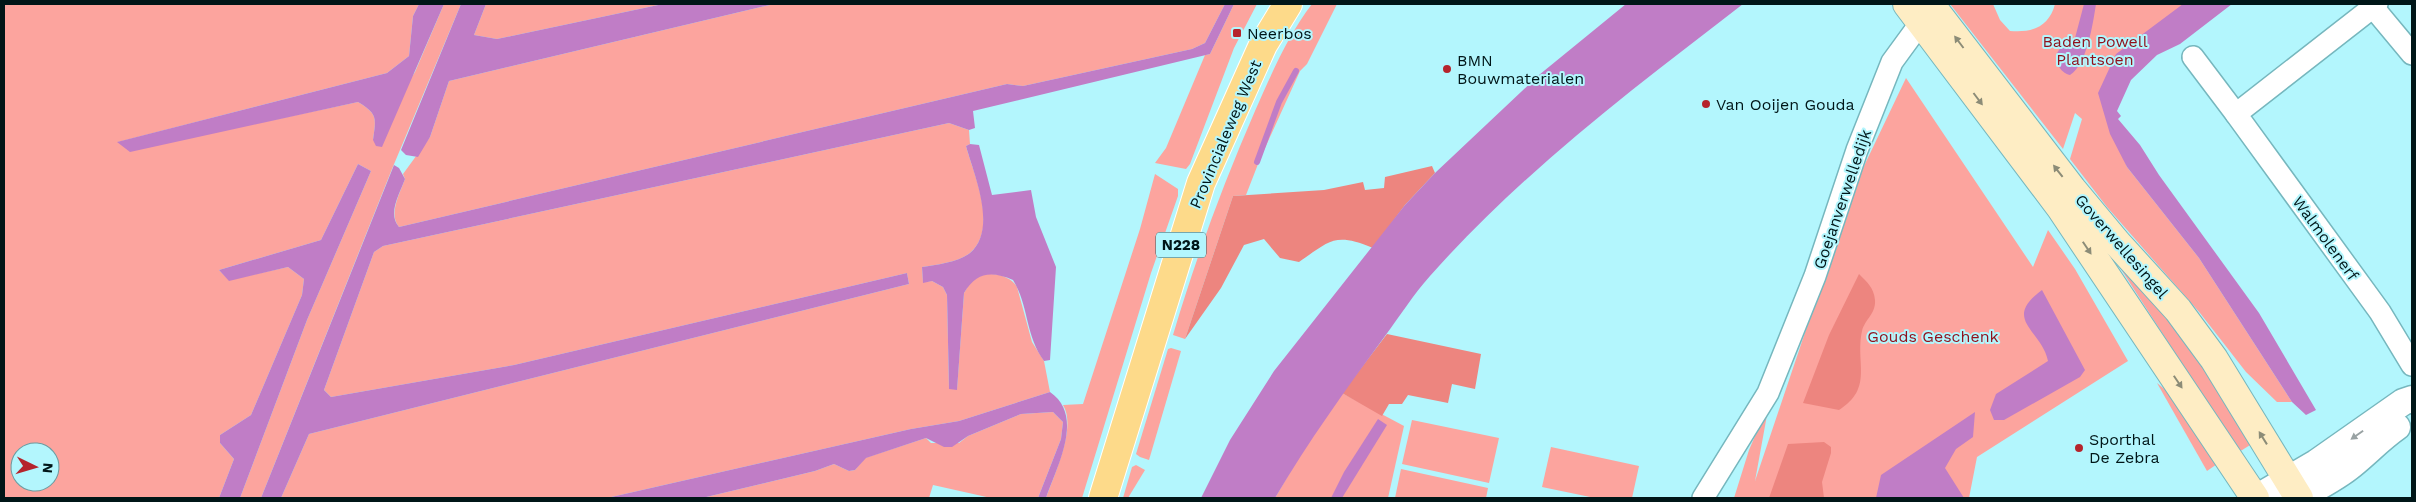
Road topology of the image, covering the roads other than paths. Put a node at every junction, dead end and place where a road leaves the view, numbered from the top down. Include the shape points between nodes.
1 (1288, 4) edge
2 (2374, 5) edge
3 (1925, 8) edge
4 (2412, 54) edge
5 (2193, 57) dead end
6 (2236, 114) junction
7 (2412, 365) edge
8 (2412, 399) edge
9 (2412, 416) edge
10 (2296, 493) edge
11 (1103, 498) edge
12 (1703, 498) edge
13 (2255, 498) edge

1 - 11 main road, Provincialeweg West / N228 via 1264,45 1201,183
2 - 4 street
2 - 6 street
10 -> 3 main road, Goverwellesingel via 2214,359 2178,310 2072,189
3 - 12 street, Goejanverwelledijk via 1892,62 1857,150 1815,277 1763,402
3 -> 13 main road, Goverwellesingel
5 - 6 street, Walmolenerf
6 - 7 street, Walmolenerf via 2380,312
8 -> 10 street via 2335,450
9 - 10 street via 2328,482
10 - 13 street

